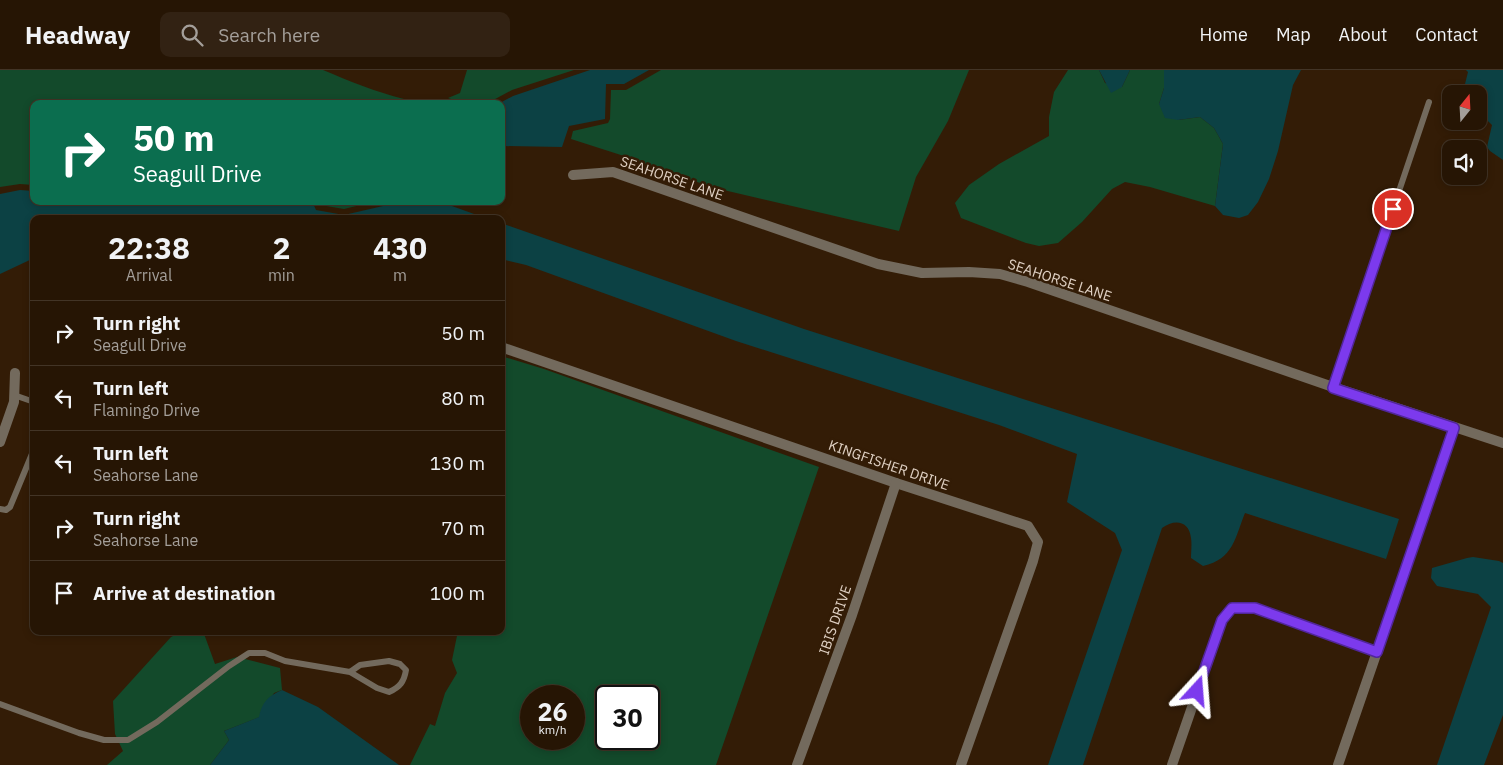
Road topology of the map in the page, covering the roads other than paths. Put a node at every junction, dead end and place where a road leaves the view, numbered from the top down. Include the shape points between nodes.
1 (1429, 102) dead end
2 (573, 175) dead end
3 (505, 347) edge
4 (15, 373) dead end
5 (1333, 388) junction
6 (14, 395) junction
7 (30, 401) edge
8 (1454, 428) junction
9 (0, 442) edge
10 (1503, 443) edge
11 (30, 459) edge
12 (896, 483) junction
13 (0, 509) edge
14 (1377, 652) junction
15 (350, 672) junction
16 (0, 704) edge
17 (798, 765) edge
18 (961, 765) edge
19 (1172, 765) edge
20 (1338, 765) edge

1 - 5 lane
2 - 5 street, SEAHORSE LANE via 613,172 878,264 922,273 1000,274
3 - 12 street, KINGFISHER DRIVE
4 - 6 street
5 - 8 street, SEAHORSE LANE
6 - 7 lane
6 - 9 street
8 - 10 street, SEAHORSE LANE
8 - 14 street
11 - 13 lane via 10,507
12 - 17 street, IBIS DRIVE
12 - 18 street, KINGFISHER DRIVE via 1028,526 1038,542
14 - 19 street via 1255,608 1232,608 1222,620
14 - 20 street
15 - 15 lane via 360,665 389,661 406,670 398,688 389,692
15 - 16 lane via 284,661 265,653 250,653 128,740 104,740 79,733

